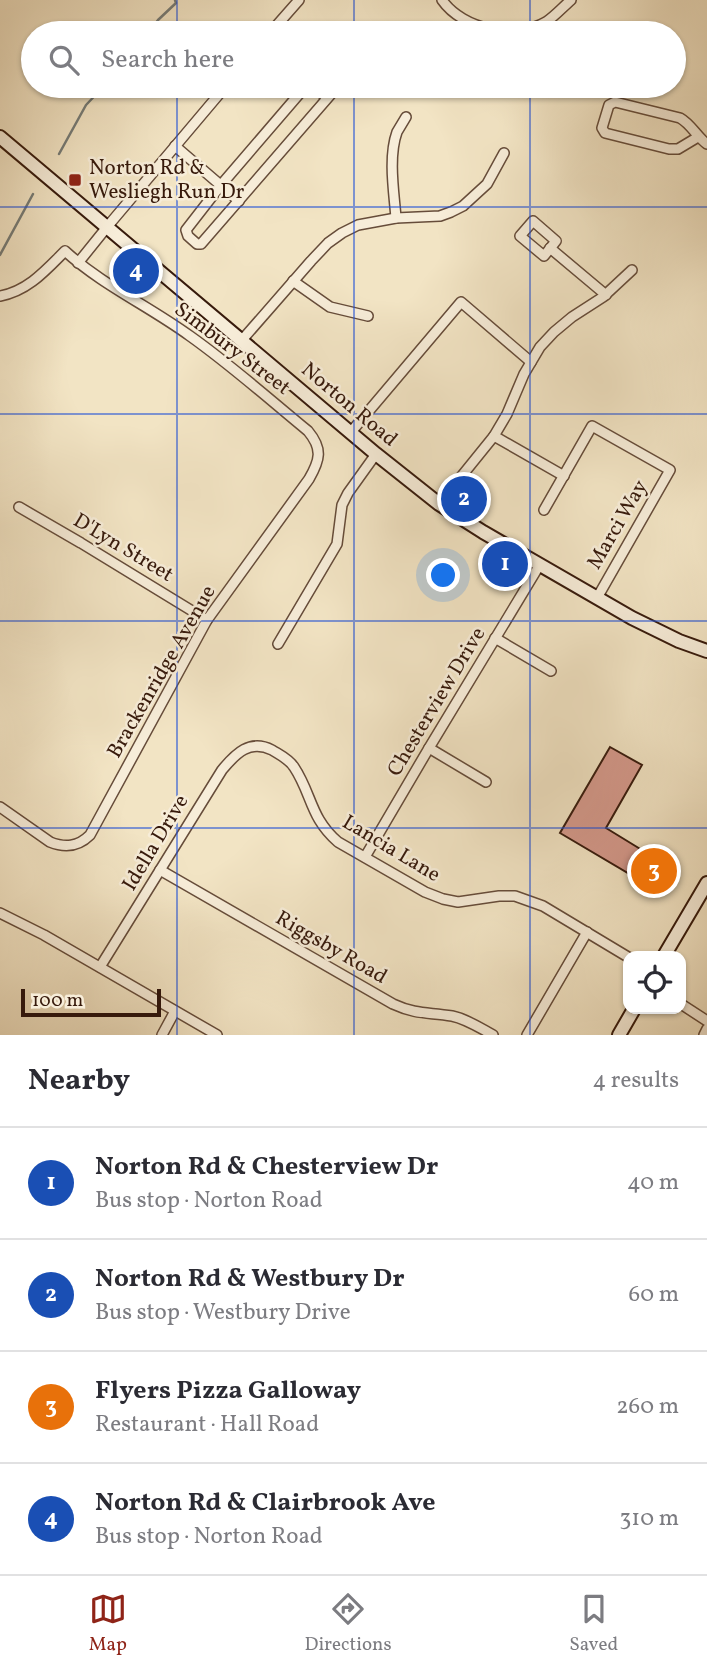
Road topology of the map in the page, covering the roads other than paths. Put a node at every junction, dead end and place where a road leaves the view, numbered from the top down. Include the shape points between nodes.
1 (299, 0) edge
2 (442, 0) edge
3 (571, 0) edge
4 (281, 21) edge
5 (470, 21) edge
6 (546, 21) edge
7 (216, 98) edge
8 (296, 98) edge
9 (327, 98) edge
10 (406, 117) dead end
11 (0, 137) edge
12 (698, 137) junction
13 (707, 144) edge
14 (175, 146) junction
15 (504, 153) dead end
16 (221, 185) junction
17 (239, 201) junction
18 (396, 218) junction
19 (107, 227) junction
20 (550, 248) dead end
21 (78, 263) junction
22 (632, 270) dead end
23 (293, 281) junction
24 (606, 295) junction
25 (0, 296) edge
26 (368, 316) dead end
27 (242, 340) junction
28 (531, 362) junction
29 (351, 432) junction
30 (495, 436) junction
31 (319, 450) joint
32 (376, 453) junction
33 (564, 475) junction
34 (439, 504) junction
35 (19, 507) dead end
36 (544, 510) dead end
37 (539, 566) junction
38 (597, 598) junction
39 (207, 620) junction
40 (495, 638) junction
41 (278, 644) dead end
42 (707, 652) edge
43 (551, 671) dead end
44 (249, 746) joint
45 (429, 748) junction
46 (486, 782) dead end
47 (0, 807) edge
48 (365, 858) junction
49 (160, 870) junction
50 (707, 883) edge
51 (0, 913) edge
52 (587, 932) junction
53 (667, 951) edge
54 (623, 954) edge
55 (100, 967) junction
56 (686, 1007) edge
57 (176, 1011) junction
58 (631, 1014) edge
59 (707, 1021) edge
60 (707, 1029) edge
61 (162, 1035) edge
62 (217, 1035) edge
63 (493, 1035) edge
64 (527, 1035) edge
65 (619, 1035) edge
66 (704, 1035) edge

1 - 4 street
2 - 5 street
3 - 6 street
7 - 14 street
8 - 16 street
9 - 17 street
10 - 18 street via 393,154
11 - 19 main road, Norton Road
12 - 12 street via 680,118 615,102 609,106 602,128 605,133 669,149
12 - 13 street
14 - 16 street
14 - 19 street
15 - 18 street via 488,184 463,206 440,216
16 - 17 street
16 - 17 street via 186,230 197,244
18 - 23 street via 342,233
19 - 21 street
19 - 27 main road, Norton Road
20 - 24 street
21 - 25 street via 65,251 29,284
21 - 31 street, Simbury Street via 223,360 308,431
22 - 24 street
23 - 26 street via 330,307
23 - 27 street
24 - 28 street via 554,332
27 - 29 main road, Norton Road
28 - 29 street via 461,302
28 - 30 street
29 - 32 main road, Norton Road
30 - 33 street
30 - 34 street
31 - 39 street, Brackenridge Avenue via 309,479
32 - 34 main road, Norton Road
32 - 41 street via 342,505 337,544
33 - 36 street
33 - 38 street, Marci Way via 593,426 670,470
34 - 37 main road, Norton Road
35 - 39 street, D'Lyn Street
37 - 38 main road, Norton Road
37 - 40 street, Chesterview Drive
38 - 42 main road, Norton Road via 642,624
39 - 47 street, Brackenridge Avenue via 90,835 65,846 50,842
40 - 43 street
40 - 45 street, Chesterview Drive
44 - 48 street, Lancia Lane via 267,747 293,765 327,832
44 - 49 street, Idella Drive via 222,769
45 - 46 street
45 - 48 street, Chesterview Drive
48 - 52 street, Lancia Lane via 443,899 458,902 515,896 543,906
49 - 55 street, Idella Drive
49 - 63 street, Riggsby Road via 393,1004 416,1013 453,1016
50 - 53 main road
51 - 55 street
52 - 54 street, Lancia Lane
52 - 64 street
55 - 57 street
56 - 59 street
57 - 61 street
57 - 62 street
58 - 65 main road
60 - 66 street

